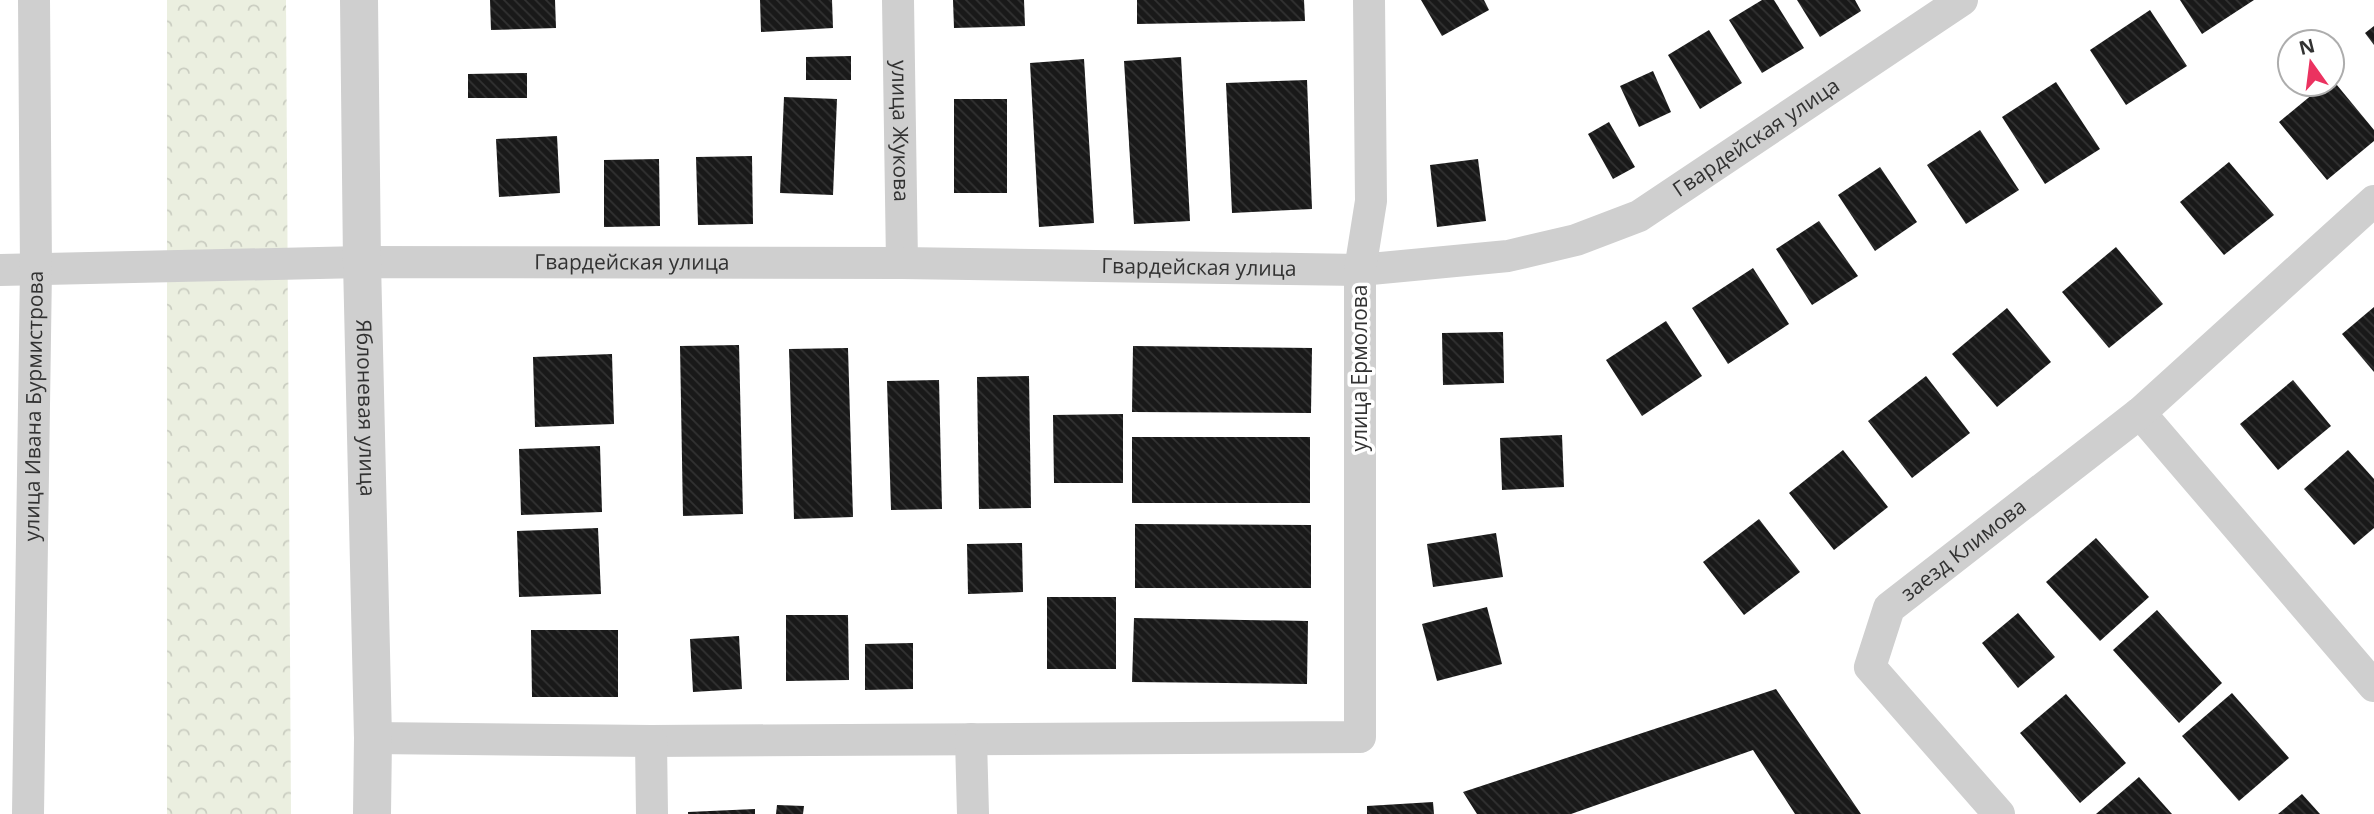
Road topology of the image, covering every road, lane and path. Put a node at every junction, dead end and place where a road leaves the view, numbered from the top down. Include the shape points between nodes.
1 (34, 0) edge
2 (359, 0) edge
3 (898, 0) edge
4 (1369, 0) edge
5 (1962, 0) edge
6 (2374, 201) edge
7 (362, 262) junction
8 (902, 263) junction
9 (36, 269) junction
10 (0, 270) edge
11 (1360, 270) junction
12 (2140, 413) junction
13 (2374, 686) edge
14 (373, 738) junction
15 (971, 738) junction
16 (651, 741) junction
17 (28, 814) edge
18 (372, 814) edge
19 (652, 814) edge
20 (973, 814) edge
21 (1999, 814) edge

1 - 9 street, улица Ивана Бурмистрова
2 - 7 street, Яблоневая улица
3 - 8 street, улица Жукова
4 - 11 street, улица Ермолова via 1371,201
5 - 11 street, Гвардейская улица via 1639,216 1576,240 1508,256
6 - 12 street, заезд Климова
7 - 8 street, Гвардейская улица
7 - 9 street, Гвардейская улица
7 - 14 street, Яблоневая улица
8 - 11 street, Гвардейская улица
9 - 10 street, Гвардейская улица
9 - 17 street, улица Ивана Бурмистрова
11 - 15 street, улица Ермолова via 1360,737
12 - 13 street
12 - 21 street, заезд Климова via 1889,608 1870,667
14 - 16 street
14 - 18 street, Яблоневая улица
15 - 16 street
15 - 20 street
16 - 19 street

